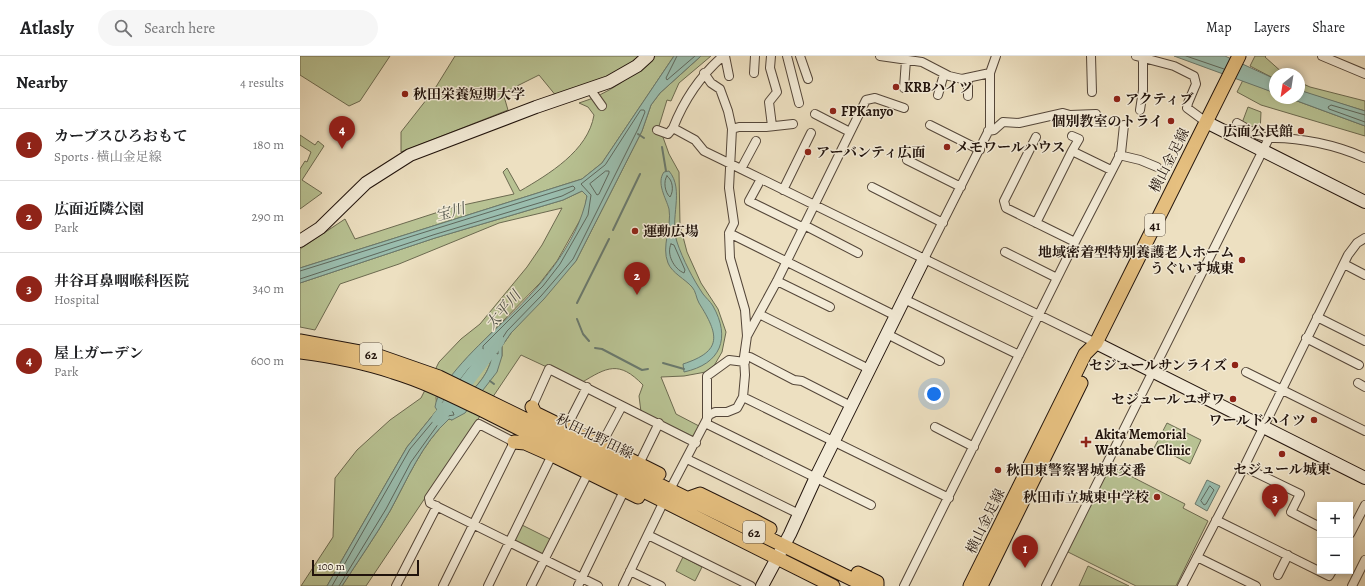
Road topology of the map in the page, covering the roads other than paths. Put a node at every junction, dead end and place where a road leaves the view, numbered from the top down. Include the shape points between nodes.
1 (648, 56) edge
2 (724, 56) edge
3 (755, 56) edge
4 (771, 56) edge
5 (787, 56) edge
6 (800, 56) edge
7 (880, 56) edge
8 (996, 56) edge
9 (1091, 56) edge
10 (1239, 56) edge
11 (1322, 56) edge
12 (1140, 57) edge
13 (906, 60) junction
14 (704, 73) junction
15 (754, 73) dead end
16 (990, 73) junction
17 (944, 74) junction
18 (1365, 74) edge
19 (729, 76) dead end
20 (968, 78) junction
21 (808, 79) dead end
22 (904, 88) dead end
23 (590, 89) junction
24 (1092, 92) dead end
25 (938, 95) dead end
26 (968, 96) dead end
27 (799, 103) dead end
28 (602, 106) dead end
29 (904, 108) dead end
30 (1140, 110) dead end
31 (815, 114) dead end
32 (1096, 114) dead end
33 (1206, 122) junction
34 (1237, 123) dead end
35 (793, 124) dead end
36 (930, 125) dead end
37 (1124, 125) dead end
38 (772, 126) junction
39 (673, 128) junction
40 (732, 129) junction
41 (657, 130) dead end
42 (988, 131) junction
43 (850, 132) junction
44 (811, 133) dead end
45 (1072, 136) dead end
46 (1036, 137) dead end
47 (1269, 138) junction
48 (756, 141) dead end
49 (980, 150) junction
50 (1072, 151) junction
51 (1262, 151) junction
52 (1119, 155) junction
53 (1365, 158) edge
54 (907, 160) dead end
55 (729, 164) junction
56 (1156, 167) dead end
57 (741, 169) junction
58 (1111, 170) junction
59 (761, 179) junction
60 (961, 187) junction
61 (872, 188) dead end
62 (783, 190) junction
63 (1365, 202) edge
64 (814, 205) junction
65 (943, 223) junction
66 (1036, 223) junction
67 (803, 226) junction
68 (729, 233) junction
69 (1365, 238) edge
70 (300, 240) edge
71 (1075, 242) junction
72 (1004, 252) dead end
73 (858, 253) dead end
74 (924, 259) junction
75 (786, 261) junction
76 (1344, 264) junction
77 (1365, 275) edge
78 (1057, 278) junction
79 (777, 281) junction
80 (904, 299) junction
81 (830, 307) dead end
82 (759, 314) junction
83 (1040, 314) junction
84 (896, 316) junction
85 (1317, 317) junction
86 (887, 334) junction
87 (747, 336) junction
88 (1306, 338) junction
89 (300, 341) edge
90 (1365, 341) edge
91 (1096, 342) junction
92 (300, 352) edge
93 (1019, 355) junction
94 (744, 359) junction
95 (940, 361) dead end
96 (1359, 365) dead end
97 (869, 369) junction
98 (1153, 372) junction
99 (1246, 372) dead end
100 (436, 382) junction
101 (587, 387) junction
102 (1281, 390) junction
103 (743, 397) junction
104 (481, 403) junction
105 (622, 406) junction
106 (851, 406) junction
107 (532, 408) joint
108 (659, 423) junction
109 (707, 423) junction
110 (935, 427) dead end
111 (1264, 427) junction
112 (566, 428) junction
113 (1365, 431) edge
114 (834, 441) junction
115 (514, 442) junction
116 (696, 443) junction
117 (601, 445) junction
118 (974, 447) junction
119 (552, 455) junction
120 (688, 459) junction
121 (639, 464) junction
122 (1244, 467) junction
123 (588, 474) junction
124 (659, 474) dead end
125 (816, 477) junction
126 (643, 478) junction
127 (1365, 478) edge
128 (1026, 484) junction
129 (624, 491) junction
130 (648, 493) junction
131 (667, 496) junction
132 (949, 498) junction
133 (871, 504) dead end
134 (1365, 505) edge
135 (437, 506) junction
136 (800, 514) junction
137 (678, 518) dead end
138 (1216, 520) junction
139 (694, 521) junction
140 (473, 524) junction
141 (753, 526) junction
142 (1317, 526) edge
143 (1353, 528) edge
144 (770, 529) dead end
145 (648, 535) junction
146 (509, 542) junction
147 (780, 552) junction
148 (1288, 555) junction
149 (803, 556) junction
150 (1197, 557) junction
151 (545, 560) junction
152 (1365, 560) edge
153 (1317, 570) edge
154 (630, 571) junction
155 (788, 573) dead end
156 (1278, 575) dead end
157 (582, 578) junction
158 (810, 581) edge
159 (396, 586) edge
160 (443, 586) edge
161 (488, 586) edge
162 (531, 586) edge
163 (578, 586) edge
164 (598, 586) edge
165 (623, 586) edge
166 (661, 586) edge
167 (751, 586) edge
168 (762, 586) edge
169 (833, 586) edge
170 (866, 586) edge
171 (877, 586) edge
172 (904, 586) edge
173 (970, 586) edge
174 (981, 586) edge
175 (1046, 586) edge
176 (1182, 586) edge
177 (1256, 586) edge
178 (1352, 586) edge

1 - 23 street via 625,75
2 - 14 street
2 - 19 street
3 - 15 street
4 - 38 street via 770,68 777,92 769,102
5 - 27 street
6 - 21 street
7 - 13 street
8 - 16 street
9 - 24 street
10 - 33 main road, 横山金足線 / 41
11 - 18 street
12 - 30 street via 1143,90
12 - 33 street via 1174,66 1194,76 1196,84 1188,108
13 - 17 street via 922,62
13 - 22 street
14 - 39 street
14 - 40 street via 711,83 720,89
16 - 20 street
16 - 42 street
17 - 20 street
17 - 25 street
20 - 26 street
23 - 28 street
23 - 70 street via 410,155 371,179 320,228
29 - 43 street via 875,98 866,100
31 - 43 street
32 - 42 street via 1070,116 1063,113 1020,123 1003,122 994,130
33 - 51 street
33 - 91 main road, 横山金足線 / 41
34 - 47 street
35 - 38 street
36 - 49 street
37 - 52 street
38 - 40 street
39 - 41 street via 668,134
39 - 55 street via 695,140 704,151
40 - 55 street
42 - 49 street
43 - 64 street
44 - 62 street
45 - 50 street via 1079,139
46 - 66 street via 1004,201 1006,208
47 - 51 street
47 - 53 street via 1337,146
48 - 57 street
49 - 60 street
50 - 58 street
50 - 66 street
51 - 63 street
51 - 98 street
52 - 56 street
52 - 58 street
54 - 60 street
55 - 57 street
55 - 68 street via 729,188 734,223
57 - 59 street
58 - 71 street
59 - 62 street
59 - 67 street via 749,201
60 - 65 street
61 - 65 street
62 - 64 street
64 - 67 street
64 - 74 street
65 - 74 street
66 - 71 street
67 - 73 street
67 - 75 street
68 - 75 street
68 - 87 street via 730,258 745,310
69 - 76 street via 1351,250
71 - 78 street
72 - 78 street
74 - 80 street
74 - 83 street
75 - 79 street
75 - 84 street
76 - 77 street
76 - 85 street
78 - 83 street
79 - 81 street
79 - 82 street
80 - 84 street
80 - 93 street
82 - 87 street
82 - 97 street
83 - 91 street
83 - 93 street
84 - 86 street
85 - 88 street
85 - 90 street
86 - 95 street
86 - 97 street
87 - 94 street
88 - 96 street
88 - 102 street
89 - 100 main road, 秋田北野田線 / 62 via 376,355
91 - 98 street
91 - 128 main road, 横山金足線 / 41 via 1093,358
92 - 100 main road, 秋田北野田線 / 62 via 332,357
93 - 118 street
94 - 103 street
94 - 106 street via 750,358
94 - 109 street via 729,360 707,376
97 - 106 street
98 - 111 street
98 - 175 street
99 - 102 street
100 - 104 main road, 秋田北野田線 / 62
101 - 105 street
101 - 107 street via 549,369
101 - 112 street
102 - 111 street
102 - 113 street
103 - 109 street via 736,408 710,415
103 - 114 street
104 - 126 main road, 秋田北野田線 / 62
104 - 130 main road, 秋田北野田線 / 62
105 - 108 street
105 - 117 street
106 - 114 street
107 - 112 main road via 535,413
108 - 116 street
108 - 121 street
109 - 116 street
109 - 125 street
110 - 118 street
111 - 122 street
111 - 127 street
112 - 117 main road
114 - 125 street
114 - 132 street
115 - 119 main road via 525,443
115 - 135 street via 479,424 429,498 430,502
115 - 140 street
116 - 120 street
117 - 121 main road
118 - 132 street
119 - 123 main road
119 - 146 street
120 - 131 street
120 - 136 street
121 - 124 main road
121 - 126 main road
122 - 138 street
122 - 142 street via 1300,494 1290,512
123 - 129 main road
123 - 151 street
125 - 133 street
125 - 136 street
126 - 131 main road, 秋田北野田線 / 62
128 - 173 main road, 横山金足線 / 41
128 - 174 main road, 横山金足線 / 41
129 - 130 main road via 637,497
129 - 157 street
130 - 131 main road, 秋田北野田線 / 62
131 - 139 main road, 秋田北野田線 / 62
131 - 141 main road, 秋田北野田線 / 62 via 686,499
131 - 145 street
132 - 172 street
134 - 143 street
135 - 140 street
135 - 159 street
136 - 147 street
137 - 139 main road
138 - 148 street
138 - 150 street
139 - 147 main road, 秋田北野田線 / 62 via 759,548
140 - 146 street
140 - 160 street
141 - 144 main road
141 - 147 main road, 秋田北野田線 / 62
145 - 154 street
145 - 167 street
146 - 151 street
146 - 161 street
147 - 149 main road, 秋田北野田線 / 62
147 - 158 main road, 秋田北野田線 / 62
147 - 168 street
148 - 153 street
148 - 156 street
149 - 170 main road, 秋田北野田線 / 62
149 - 171 main road via 812,551 877,582
150 - 176 street
150 - 177 street
151 - 157 street
151 - 162 street
152 - 178 street
154 - 165 street
154 - 166 street
155 - 158 main road
157 - 163 street
157 - 164 street
158 - 169 main road, 秋田北野田線 / 62

